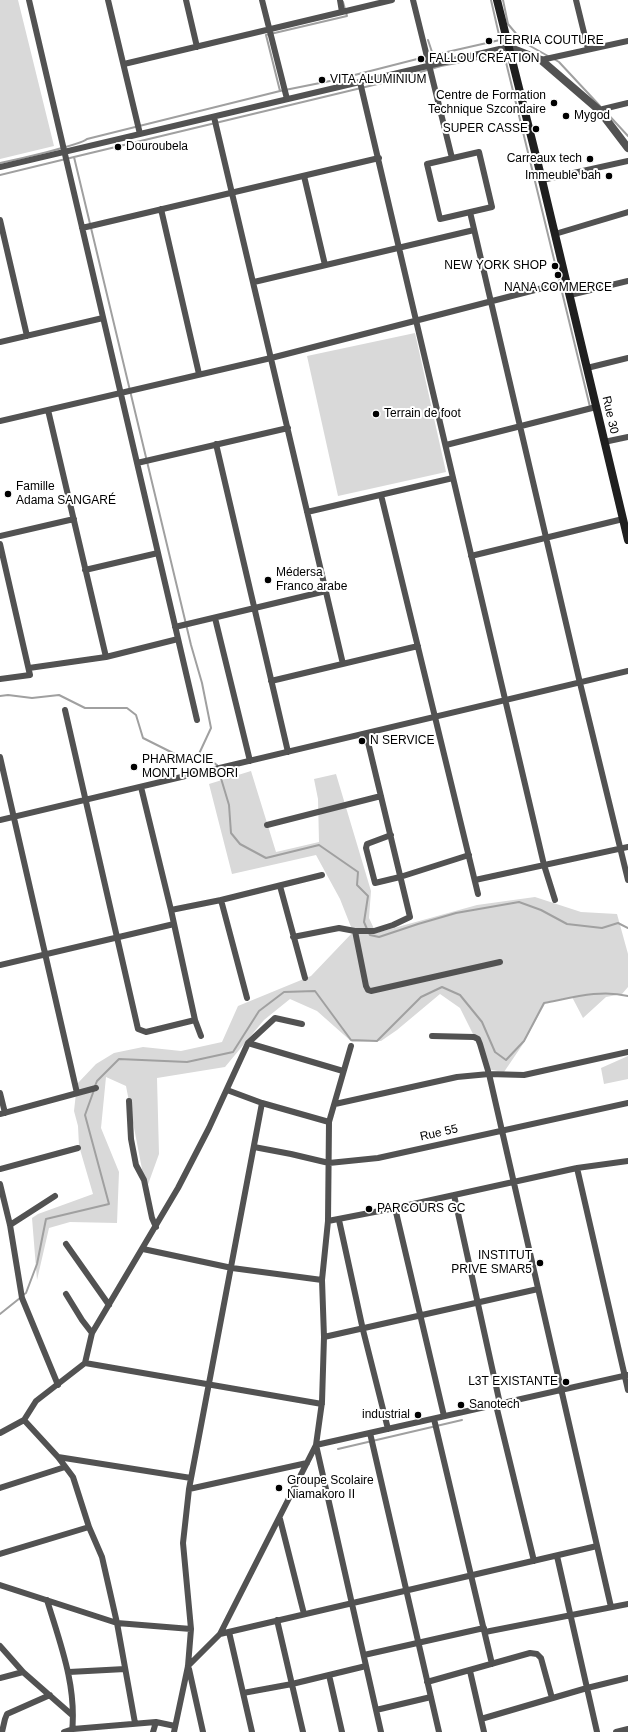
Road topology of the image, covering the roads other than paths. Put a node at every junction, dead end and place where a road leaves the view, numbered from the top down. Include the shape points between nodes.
1 (29, 0) edge
2 (108, 0) edge
3 (186, 0) edge
4 (262, 0) edge
5 (340, 0) edge
6 (392, 0) edge
7 (413, 0) edge
8 (497, 0) edge
9 (576, 0) edge
10 (342, 12) junction
11 (270, 29) junction
12 (628, 41) edge
13 (508, 46) junction
14 (197, 47) junction
15 (588, 49) junction
16 (541, 60) junction
17 (124, 64) junction
18 (430, 65) junction
19 (360, 82) junction
20 (287, 99) junction
21 (628, 103) edge
22 (599, 110) junction
23 (214, 116) junction
24 (140, 134) junction
25 (628, 148) edge
26 (64, 152) junction
27 (379, 158) junction
28 (452, 158) junction
29 (628, 160) edge
30 (0, 167) edge
31 (304, 176) junction
32 (542, 180) junction
33 (233, 192) junction
34 (161, 209) junction
35 (470, 212) junction
36 (628, 212) edge
37 (0, 220) edge
38 (82, 228) junction
39 (474, 230) junction
40 (555, 234) junction
41 (400, 248) junction
42 (325, 265) junction
43 (254, 282) junction
44 (566, 282) junction
45 (628, 282) edge
46 (570, 295) junction
47 (490, 300) junction
48 (103, 318) junction
49 (416, 320) junction
50 (27, 336) junction
51 (0, 342) edge
52 (271, 358) junction
53 (628, 358) edge
54 (587, 368) junction
55 (199, 374) junction
56 (121, 393) junction
57 (596, 407) junction
58 (48, 410) junction
59 (0, 421) edge
60 (520, 426) junction
61 (288, 428) junction
62 (628, 437) edge
63 (604, 442) junction
64 (216, 444) junction
65 (446, 445) junction
66 (137, 463) junction
67 (453, 478) junction
68 (381, 495) junction
69 (307, 512) junction
70 (624, 515) edge
71 (74, 519) junction
72 (0, 536) edge
73 (546, 538) junction
74 (628, 540) edge
75 (0, 544) edge
76 (158, 553) junction
77 (472, 556) junction
78 (85, 570) junction
79 (326, 591) junction
80 (254, 608) junction
81 (215, 618) junction
82 (175, 627) junction
83 (178, 640) junction
84 (418, 646) junction
85 (106, 657) junction
86 (343, 664) junction
87 (29, 668) junction
88 (628, 671) edge
89 (0, 679) edge
90 (271, 681) junction
91 (580, 683) junction
92 (505, 700) junction
93 (65, 710) dead end
94 (435, 717) junction
95 (197, 720) dead end
96 (366, 734) junction
97 (288, 752) junction
98 (0, 757) edge
99 (250, 761) junction
100 (141, 787) junction
101 (382, 796) junction
102 (85, 800) junction
103 (14, 817) junction
104 (0, 820) edge
105 (267, 825) dead end
106 (391, 835) junction
107 (628, 847) edge
108 (619, 849) junction
109 (469, 855) junction
110 (544, 865) junction
111 (322, 875) dead end
112 (400, 877) junction
113 (475, 880) junction
114 (628, 880) edge
115 (280, 886) junction
116 (478, 894) dead end
117 (221, 900) junction
118 (555, 900) dead end
119 (172, 910) junction
120 (174, 924) junction
121 (355, 931) junction
122 (293, 937) junction
123 (117, 938) junction
124 (45, 955) junction
125 (500, 962) dead end
126 (0, 965) edge
127 (305, 978) dead end
128 (247, 998) dead end
129 (195, 1020) junction
130 (302, 1024) dead end
131 (201, 1036) dead end
132 (432, 1036) dead end
133 (248, 1043) junction
134 (351, 1046) dead end
135 (628, 1052) edge
136 (343, 1071) junction
137 (489, 1074) junction
138 (96, 1088) dead end
139 (227, 1090) junction
140 (0, 1093) edge
141 (77, 1093) junction
142 (129, 1101) dead end
143 (628, 1103) edge
144 (262, 1104) junction
145 (335, 1104) junction
146 (2, 1114) edge
147 (329, 1122) junction
148 (502, 1131) junction
149 (254, 1147) junction
150 (78, 1148) dead end
151 (628, 1161) edge
152 (329, 1163) junction
153 (577, 1168) junction
154 (0, 1169) edge
155 (514, 1182) junction
156 (0, 1184) edge
157 (454, 1195) junction
158 (55, 1196) dead end
159 (395, 1208) junction
160 (339, 1220) junction
161 (328, 1221) junction
162 (10, 1225) junction
163 (156, 1227) junction
164 (66, 1244) dead end
165 (143, 1249) junction
166 (232, 1268) junction
167 (322, 1280) junction
168 (538, 1289) junction
169 (66, 1294) dead end
170 (477, 1304) junction
171 (109, 1305) junction
172 (419, 1317) junction
173 (362, 1330) junction
174 (92, 1334) junction
175 (324, 1337) junction
176 (85, 1363) junction
177 (626, 1375) edge
178 (209, 1384) junction
179 (58, 1385) junction
180 (562, 1390) junction
181 (628, 1390) edge
182 (322, 1404) junction
183 (498, 1404) junction
184 (444, 1416) junction
185 (434, 1419) junction
186 (24, 1420) junction
187 (388, 1429) junction
188 (0, 1433) edge
189 (370, 1433) junction
190 (316, 1445) junction
191 (58, 1457) junction
192 (307, 1463) junction
193 (65, 1467) junction
194 (191, 1478) junction
195 (0, 1488) edge
196 (189, 1490) junction
197 (280, 1519) junction
198 (89, 1527) junction
199 (598, 1546) junction
200 (0, 1554) edge
201 (557, 1556) junction
202 (534, 1561) junction
203 (471, 1575) junction
204 (0, 1585) edge
205 (406, 1590) junction
206 (47, 1600) junction
207 (352, 1603) junction
208 (628, 1604) edge
209 (612, 1607) junction
210 (304, 1614) junction
211 (570, 1615) junction
212 (277, 1620) junction
213 (117, 1623) junction
214 (191, 1629) junction
215 (484, 1630) junction
216 (229, 1632) junction
217 (220, 1634) junction
218 (419, 1644) junction
219 (0, 1646) edge
220 (364, 1655) junction
221 (492, 1664) junction
222 (188, 1666) junction
223 (366, 1666) junction
224 (125, 1669) junction
225 (470, 1671) junction
226 (23, 1672) junction
227 (69, 1672) junction
228 (328, 1675) junction
229 (0, 1678) edge
230 (628, 1678) edge
231 (427, 1682) junction
232 (292, 1684) junction
233 (587, 1688) junction
234 (243, 1693) junction
235 (50, 1695) junction
236 (431, 1697) junction
237 (552, 1698) junction
238 (376, 1710) junction
239 (72, 1715) junction
240 (481, 1719) junction
241 (156, 1722) junction
242 (135, 1723) junction
243 (175, 1729) edge
244 (628, 1729) edge
245 (72, 1731) edge
246 (2, 1732) edge
247 (64, 1732) edge
248 (153, 1732) edge
249 (203, 1732) edge
250 (252, 1732) edge
251 (303, 1732) edge
252 (342, 1732) edge
253 (381, 1732) edge
254 (439, 1732) edge
255 (484, 1732) edge
256 (597, 1732) edge
257 (616, 1732) edge

1 - 26 street
2 - 17 street
3 - 14 street
4 - 11 street
5 - 10 street
6 - 10 street
7 - 18 street
8 - 13 main road, Rue 30
9 - 15 street
10 - 11 street
11 - 14 street
11 - 20 street
12 - 15 street
13 - 16 street
13 - 18 street
13 - 32 main road, Rue 30
14 - 17 street
15 - 16 street
16 - 22 street
17 - 24 street
18 - 19 street
18 - 28 street
19 - 20 street
19 - 27 street
20 - 23 street
21 - 22 street
22 - 25 street
23 - 24 street
23 - 33 street
24 - 26 street
26 - 30 street
26 - 38 street
27 - 31 street
27 - 41 street
28 - 35 street via 479,152 492,207
28 - 35 street via 428,164 440,219
29 - 32 street
31 - 33 street
31 - 42 street
32 - 40 main road, Rue 30
33 - 34 street
33 - 43 street
34 - 38 street
34 - 55 street
35 - 39 street
36 - 40 street
37 - 50 street
38 - 48 street
39 - 41 street
39 - 47 street
40 - 44 main road, Rue 30
41 - 42 street
41 - 49 street
42 - 43 street
43 - 52 street
44 - 46 main road, Rue 30
44 - 47 street
45 - 46 street
46 - 54 main road, Rue 30
47 - 49 street
47 - 60 street
48 - 50 street
48 - 56 street
49 - 52 street
49 - 65 street
50 - 51 street
52 - 55 street
52 - 61 street
53 - 54 street
54 - 57 main road, Rue 30
55 - 56 street
56 - 58 street
56 - 66 street
57 - 60 street
57 - 63 main road, Rue 30
58 - 59 street
58 - 71 street
60 - 65 street
60 - 73 street
61 - 64 street
61 - 69 street
62 - 63 street
63 - 70 main road, Rue 30
64 - 66 street
64 - 80 street
65 - 67 street
66 - 76 street
67 - 68 street
67 - 77 street
68 - 69 street
68 - 84 street
69 - 79 street
70 - 73 street
70 - 74 main road, Rue 30
71 - 72 street
71 - 78 street
73 - 77 street
73 - 91 street
75 - 87 street
76 - 78 street
76 - 82 street
77 - 92 street
78 - 85 street
79 - 80 street
79 - 86 street
80 - 81 street
80 - 90 street
81 - 82 street
81 - 99 street
82 - 83 street
83 - 85 street
83 - 95 street
84 - 86 street
84 - 94 street
85 - 87 street
86 - 90 street
87 - 89 street via 30,675
88 - 91 street
90 - 97 street
91 - 92 street
91 - 108 street
92 - 94 street
92 - 110 street
93 - 102 street
94 - 96 street
94 - 109 street
96 - 97 street
96 - 101 street
97 - 99 street
98 - 103 street
99 - 100 street
100 - 102 street
100 - 119 street
101 - 105 street
101 - 106 street
102 - 103 street
102 - 123 street
103 - 104 street
103 - 124 street
106 - 112 street
106 - 112 street via 369,842 366,848 375,883
107 - 108 street
108 - 110 street
108 - 114 street
109 - 112 street
109 - 113 street
110 - 113 street
110 - 118 street
111 - 115 street
112 - 121 street via 410,915 408,919 374,930
113 - 116 street
115 - 117 street
115 - 122 street
117 - 119 street
117 - 128 street
119 - 120 street
120 - 123 street
120 - 129 street
121 - 122 street via 339,928
121 - 125 street via 366,986 371,991
122 - 127 street
123 - 124 street
123 - 129 street via 138,1029 146,1032
124 - 126 street
124 - 141 street
129 - 131 street
130 - 133 street via 275,1018
132 - 137 street via 474,1037 478,1040
133 - 136 street
133 - 139 street
134 - 136 street
135 - 137 street via 524,1074
136 - 145 street
137 - 145 street via 457,1077
137 - 148 street
138 - 141 street
139 - 144 street
139 - 163 street
140 - 146 street
141 - 146 street
142 - 163 street via 131,1139 136,1165 144,1180
143 - 148 street, Rue 55
144 - 147 street
144 - 149 street
145 - 147 street
147 - 152 street
148 - 152 street, Rue 55 via 378,1158
148 - 155 street
149 - 152 street, Rue 55
149 - 166 street
150 - 154 street
151 - 153 street
152 - 161 street
153 - 155 street
153 - 177 street
155 - 157 street
155 - 168 street
156 - 162 street
157 - 159 street
157 - 170 street
158 - 162 street
159 - 160 street
159 - 172 street
160 - 161 street
160 - 173 street
161 - 167 street
162 - 179 street via 22,1298
163 - 165 street
164 - 171 street
165 - 166 street
165 - 171 street
166 - 167 street
166 - 178 street
167 - 175 street
168 - 170 street
168 - 180 street
169 - 174 street
170 - 172 street
170 - 183 street
171 - 174 street
172 - 173 street
172 - 184 street
173 - 175 street
173 - 187 street
174 - 176 street
175 - 182 street
176 - 178 street
176 - 179 street
177 - 180 street
177 - 181 street
178 - 182 street
178 - 194 street
179 - 186 street via 36,1401
180 - 183 street
180 - 199 street
182 - 190 street
183 - 184 street
183 - 202 street
184 - 185 street
185 - 187 street
185 - 203 street
186 - 188 street
186 - 191 street
187 - 189 street
189 - 190 street
189 - 205 street
190 - 192 street
190 - 207 street
191 - 193 street
191 - 194 street
192 - 196 street
192 - 197 street
193 - 195 street
193 - 198 street via 72,1477
194 - 196 street
196 - 214 street via 183,1543
197 - 210 street
197 - 217 street
198 - 200 street
198 - 213 street via 102,1557
199 - 201 street
199 - 209 street
201 - 202 street
201 - 211 street
202 - 203 street
203 - 205 street
203 - 215 street
204 - 206 street
205 - 207 street
205 - 218 street
206 - 213 street
206 - 227 street
207 - 210 street
207 - 220 street
208 - 209 street
209 - 211 street
210 - 212 street
211 - 215 street
211 - 233 street
212 - 216 street
212 - 232 street
213 - 214 street
213 - 224 street
214 - 222 street
215 - 218 street
215 - 221 street
216 - 217 street
216 - 234 street
217 - 222 street
218 - 220 street
218 - 231 street
219 - 226 street
220 - 223 street
221 - 225 street
221 - 237 street via 530,1653 538,1654
222 - 243 street
222 - 249 street
223 - 228 street
223 - 238 street
224 - 227 street
224 - 242 street
225 - 231 street
225 - 240 street
226 - 229 street
226 - 235 street
227 - 239 street
228 - 232 street
228 - 252 street
230 - 233 street
231 - 236 street
232 - 234 street
232 - 251 street
233 - 237 street
233 - 256 street
234 - 250 street
235 - 239 street
235 - 246 street via 7,1714
236 - 238 street
236 - 254 street
237 - 240 street
238 - 253 street
239 - 245 street
240 - 255 street
241 - 242 street
241 - 243 street
241 - 248 street
242 - 245 street
244 - 257 street
245 - 247 street

